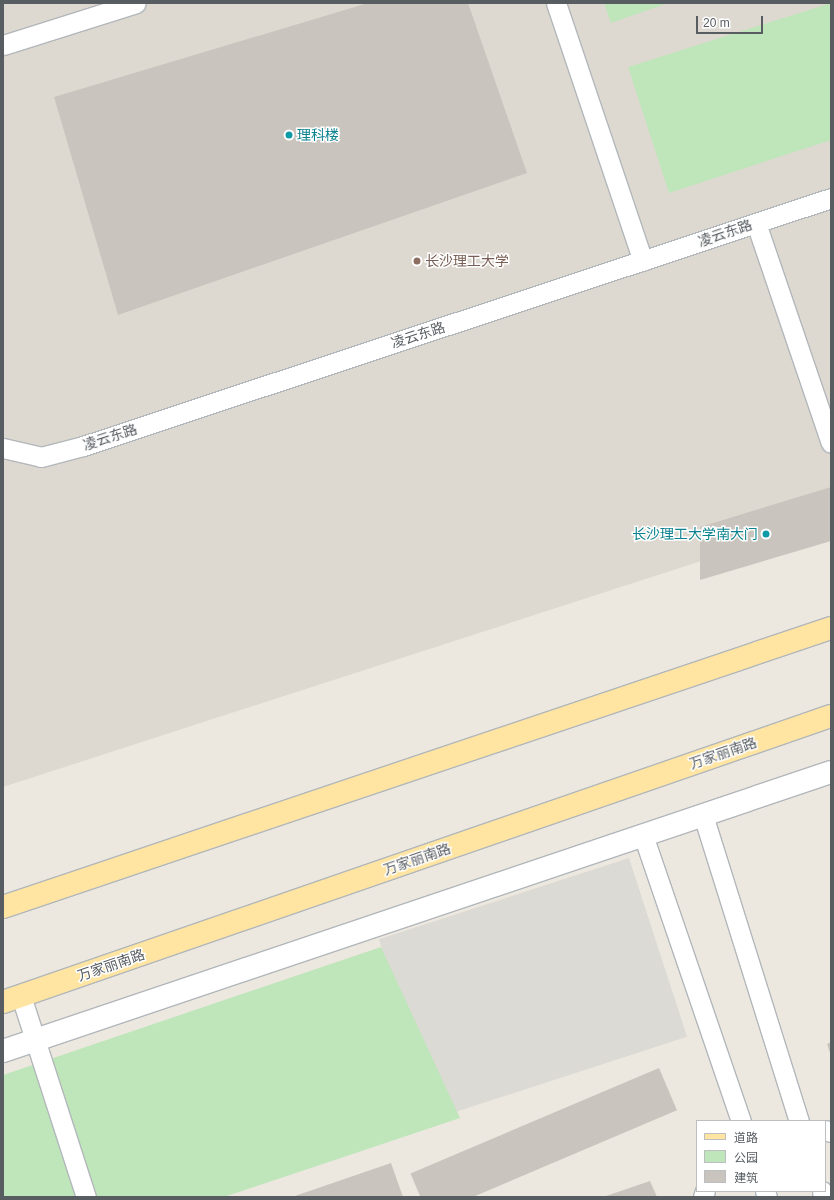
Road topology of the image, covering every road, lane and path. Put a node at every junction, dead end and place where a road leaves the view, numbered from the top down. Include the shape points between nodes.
1 (136, 3) edge
2 (556, 3) edge
3 (3, 45) edge
4 (831, 198) edge
5 (756, 223) junction
6 (643, 261) junction
7 (831, 443) edge
8 (3, 448) edge
9 (831, 628) edge
10 (831, 716) edge
11 (831, 772) edge
12 (703, 815) junction
13 (643, 835) junction
14 (3, 907) edge
15 (12, 999) edge
16 (36, 1040) junction
17 (3, 1051) edge
18 (741, 1120) edge
19 (799, 1120) edge
20 (86, 1197) edge

1 - 3 street
2 - 6 street
4 - 5 street, 凌云东路
5 - 6 street, 凌云东路
5 - 7 street
6 - 8 street, 凌云东路 via 83,446 42,457
9 - 14 main road
10 - 15 main road, 万家丽南路
11 - 12 street
12 - 13 street
12 - 19 street
13 - 16 street
13 - 18 street
15 - 16 street
16 - 17 street
16 - 20 street

